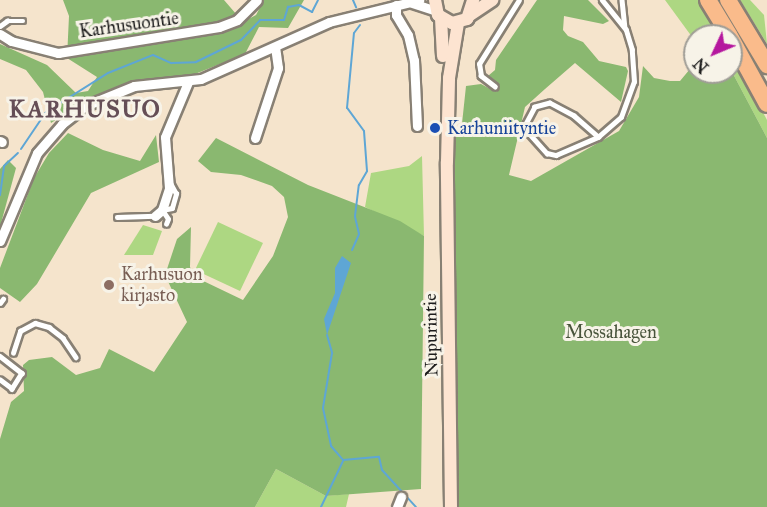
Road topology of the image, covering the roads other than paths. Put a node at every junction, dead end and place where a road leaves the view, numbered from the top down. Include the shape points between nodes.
1 (257, 0) edge
2 (473, 0) edge
3 (492, 0) edge
4 (519, 0) edge
5 (602, 0) edge
6 (622, 0) edge
7 (708, 0) edge
8 (728, 0) edge
9 (416, 2) edge
10 (396, 4) junction
11 (437, 10) edge
12 (470, 15) junction
13 (23, 21) dead end
14 (458, 23) junction
15 (722, 24) edge
16 (0, 26) edge
17 (626, 30) junction
18 (0, 34) edge
19 (275, 47) junction
20 (743, 61) edge
21 (767, 65) edge
22 (188, 82) junction
23 (495, 87) dead end
24 (767, 104) edge
25 (168, 105) dead end
26 (180, 105) junction
27 (417, 126) dead end
28 (598, 137) junction
29 (255, 138) dead end
30 (447, 162) junction
31 (159, 213) junction
32 (117, 217) dead end
33 (166, 224) dead end
34 (1, 234) edge
35 (14, 353) dead end
36 (0, 356) edge
37 (76, 357) dead end
38 (0, 380) edge
39 (401, 497) dead end
40 (397, 507) edge
41 (452, 507) edge

1 - 18 street, Karhusuontie via 237,20 219,27 58,52 11,41
2 - 12 main road
3 - 12 main road
4 - 23 lane via 479,64 481,76
5 - 17 lane
6 - 17 lane
7 - 15 highway
8 - 21 highway
9 - 10 street
9 - 11 street
10 - 19 street via 329,22
10 - 27 street via 398,21 408,35 414,60
11 - 14 main road
11 - 30 main road, Nupurintie
12 - 14 main road
13 - 16 lane via 7,21
14 - 30 main road, Nupurintie via 449,78
17 - 28 lane via 634,68 629,101 621,117
19 - 22 street via 209,77
19 - 29 street via 278,68
20 - 24 highway
22 - 26 street
22 - 34 street via 134,86 85,106 62,124 30,164
25 - 26 lane
26 - 31 street via 165,137 169,182
28 - 28 lane via 563,154 547,153 527,131 526,124 535,107 550,103 574,116
30 - 41 main road, Nupurintie
31 - 32 lane
31 - 33 lane via 168,219
35 - 37 lane via 20,331 35,323 56,333
36 - 38 lane via 22,373 12,389
39 - 40 street

